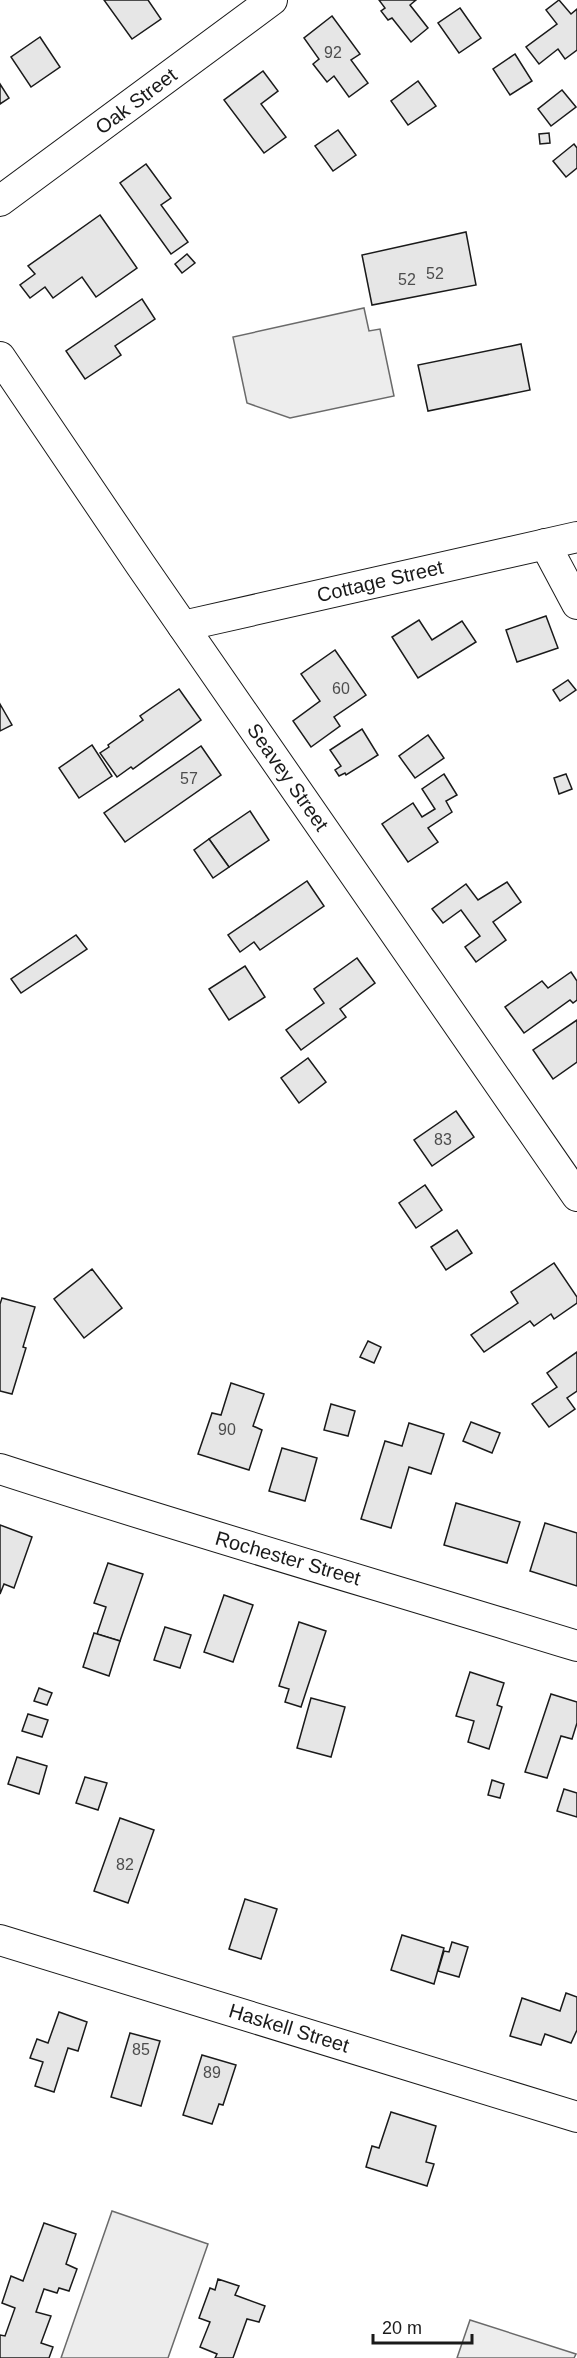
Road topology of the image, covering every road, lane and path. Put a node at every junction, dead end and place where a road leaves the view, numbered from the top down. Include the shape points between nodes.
1 (272, 0) edge
2 (0, 201) edge
3 (0, 357) edge
4 (577, 537) edge
5 (545, 544) junction
6 (577, 604) edge
7 (183, 626) junction
8 (577, 1197) edge
9 (0, 1469) edge
10 (577, 1646) edge
11 (0, 1940) edge
12 (577, 2117) edge

1 - 2 street, Oak Street
3 - 7 street, Seavey Street
4 - 5 street, Cottage Street
5 - 6 street
5 - 7 street, Cottage Street
7 - 8 street, Seavey Street
9 - 10 street, Rochester Street
11 - 12 street, Haskell Street

